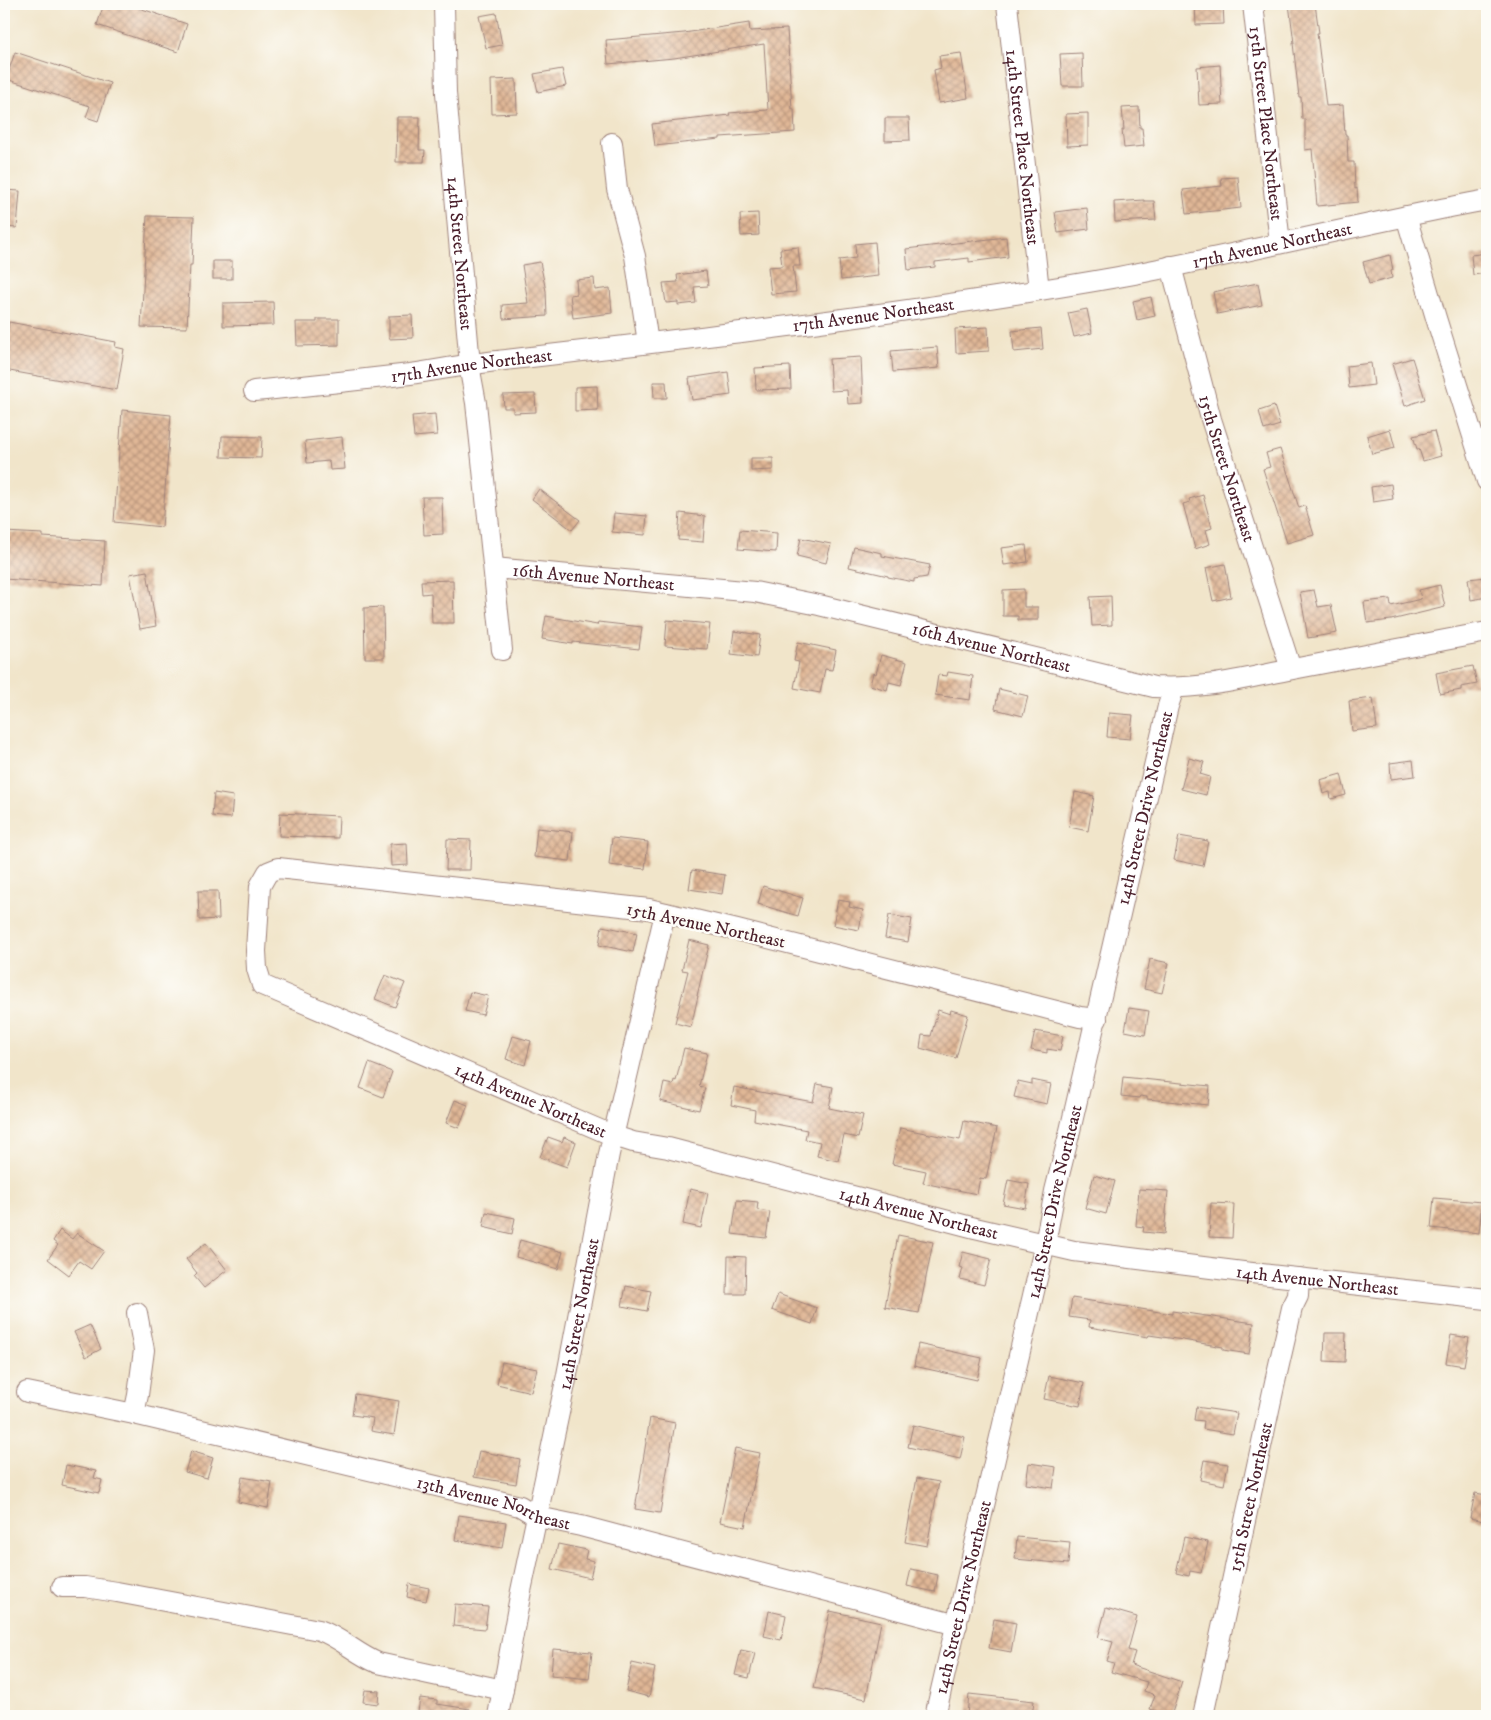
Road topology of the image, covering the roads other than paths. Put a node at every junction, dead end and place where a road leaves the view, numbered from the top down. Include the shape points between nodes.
1 (444, 4) edge
2 (1007, 4) edge
3 (1253, 4) edge
4 (612, 143) dead end
5 (1487, 200) edge
6 (1406, 216) junction
7 (1280, 243) junction
8 (1171, 266) junction
9 (1039, 290) junction
10 (648, 343) junction
11 (470, 364) junction
12 (254, 391) dead end
13 (1487, 481) edge
14 (494, 568) junction
15 (1487, 632) edge
16 (502, 650) dead end
17 (1291, 670) junction
18 (1174, 688) junction
19 (278, 868) joint
20 (665, 913) junction
21 (1097, 1019) junction
22 (614, 1136) junction
23 (1045, 1244) junction
24 (1298, 1278) junction
25 (1487, 1299) edge
26 (137, 1313) dead end
27 (27, 1392) dead end
28 (134, 1414) junction
29 (538, 1517) junction
30 (62, 1587) dead end
31 (957, 1625) junction
32 (503, 1690) junction
33 (498, 1716) edge
34 (935, 1716) edge
35 (1203, 1716) edge

1 - 11 street, 14th Street Northeast via 446,92
2 - 9 street, 14th Street Place Northeast
3 - 7 street, 15th Street Place Northeast
4 - 10 street via 617,189 635,256
5 - 6 street, 17th Avenue Northeast
6 - 7 street, 17th Avenue Northeast
6 - 13 street
7 - 8 street, 17th Avenue Northeast
8 - 9 street, 17th Avenue Northeast
8 - 17 street, 15th Street Northeast via 1211,419
9 - 10 street, 17th Avenue Northeast
10 - 11 street, 17th Avenue Northeast
11 - 12 street, 17th Avenue Northeast
11 - 14 street, 14th Street Northeast
14 - 16 street, 14th Street Northeast
14 - 18 street, 16th Avenue Northeast via 755,592 1131,683
15 - 17 street, 16th Avenue Northeast
17 - 18 street, 16th Avenue Northeast via 1242,681
18 - 21 street, 14th Street Drive Northeast
19 - 20 street, 15th Avenue Northeast
19 - 22 street, 14th Avenue Northeast via 268,872 259,894 256,951 262,985
20 - 21 street, 15th Avenue Northeast
20 - 22 street, 14th Street Northeast
21 - 23 street, 14th Street Drive Northeast
22 - 23 street, 14th Avenue Northeast
22 - 29 street, 14th Street Northeast
23 - 24 street, 14th Avenue Northeast via 1074,1251
23 - 31 street, 14th Street Drive Northeast
24 - 25 street, 14th Avenue Northeast
24 - 35 street, 15th Street Northeast via 1298,1296 1292,1308 1275,1382
26 - 28 street via 144,1350
27 - 28 street, 13th Avenue Northeast
28 - 29 street, 13th Avenue Northeast via 520,1506
29 - 31 street, 13th Avenue Northeast
29 - 32 street, 14th Street Northeast
30 - 32 street via 117,1592 319,1630 378,1662
31 - 34 street, 14th Street Drive Northeast
32 - 33 street, 14th Street Northeast

